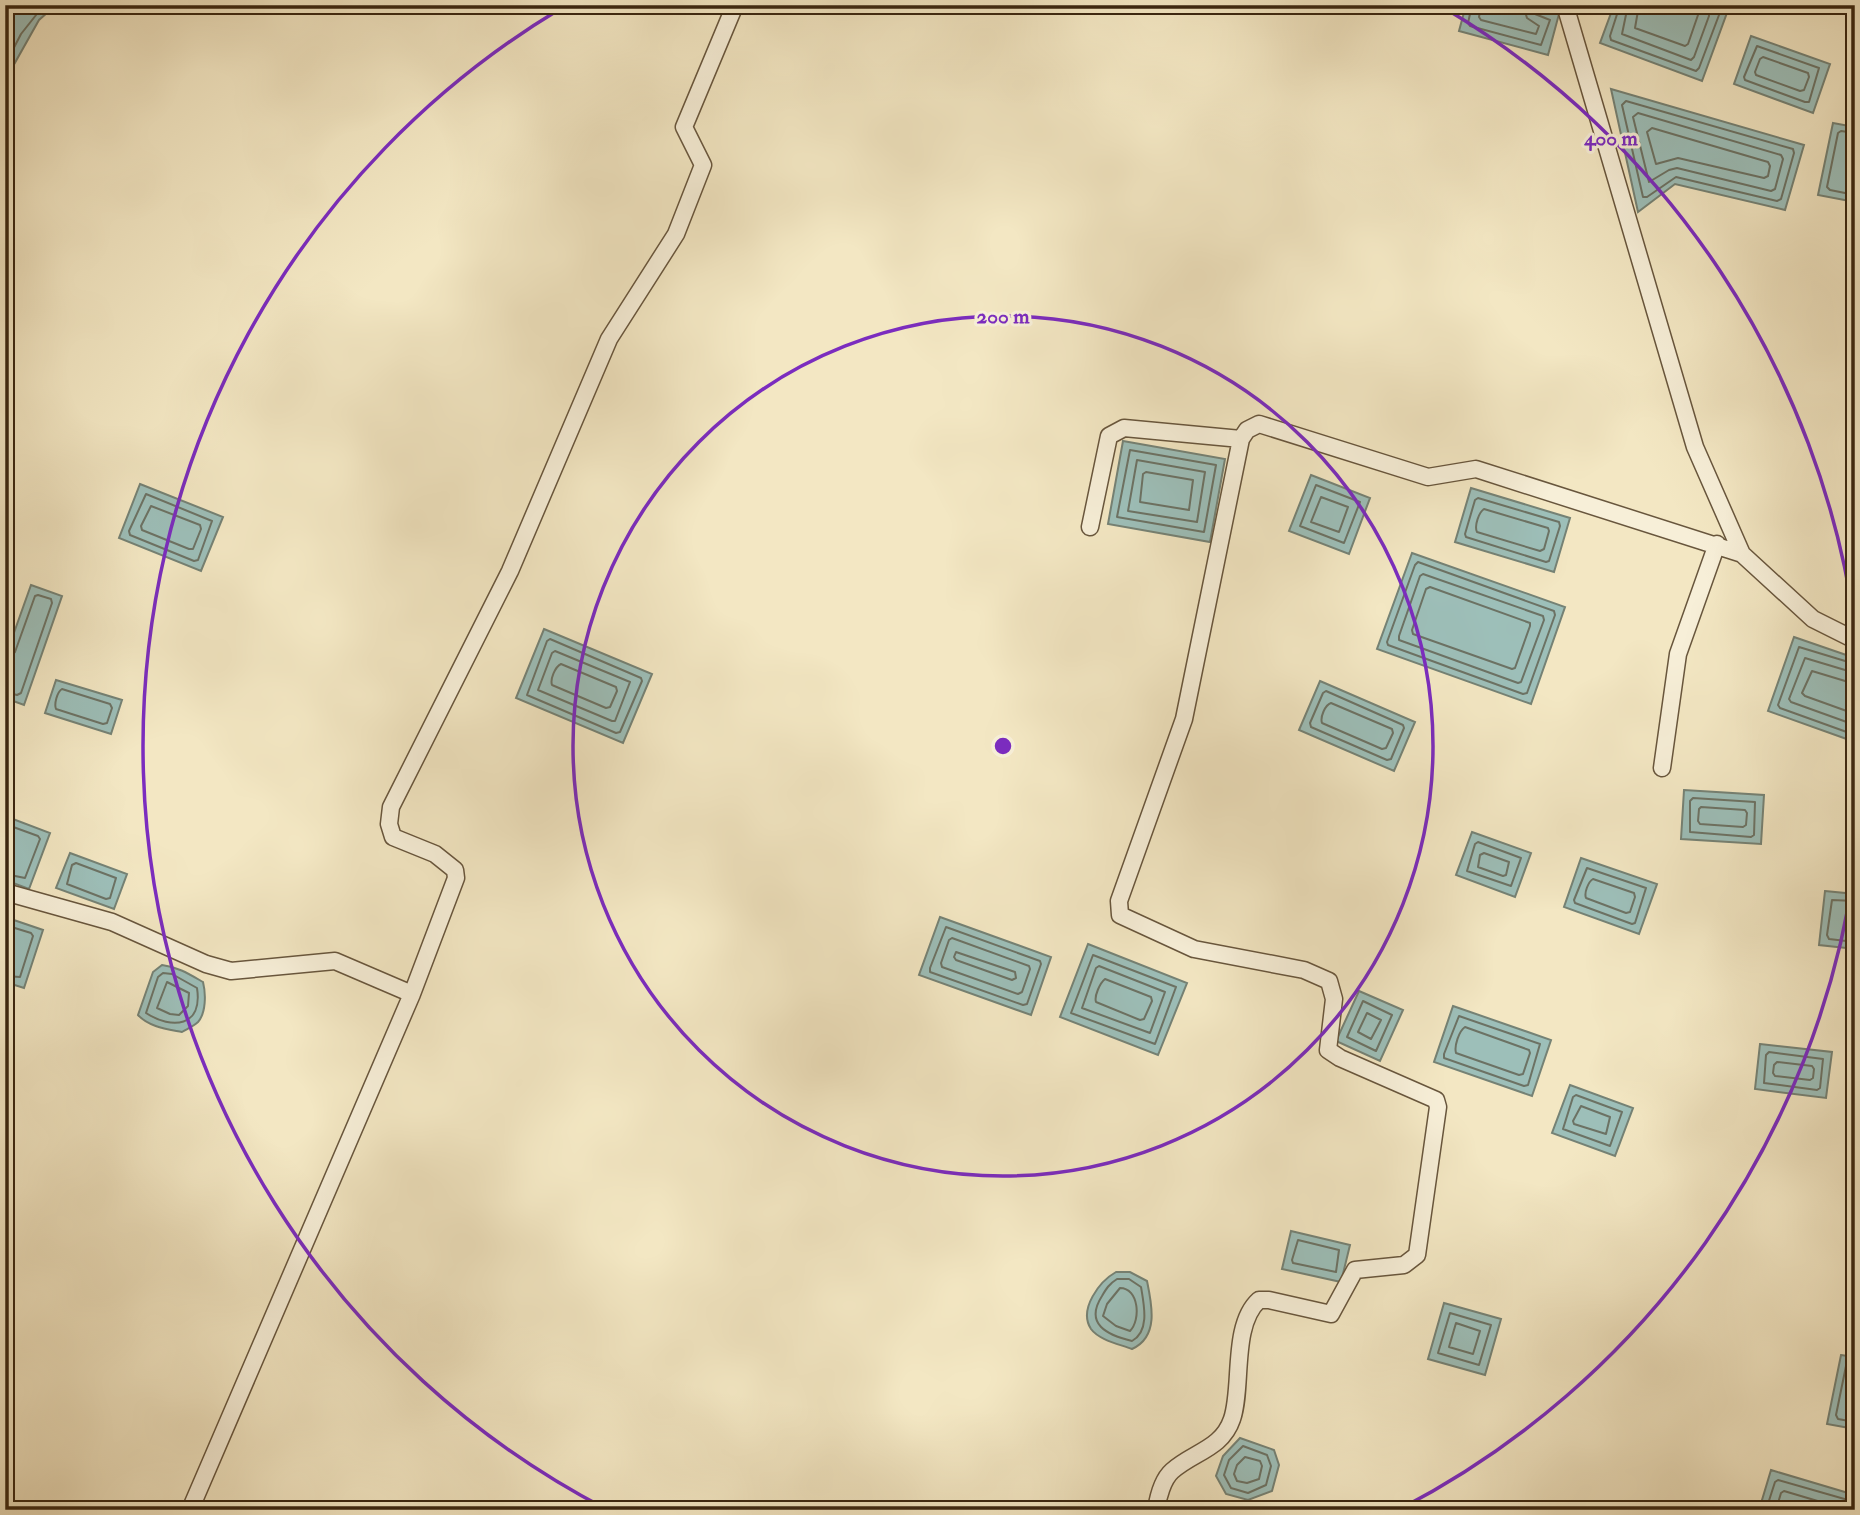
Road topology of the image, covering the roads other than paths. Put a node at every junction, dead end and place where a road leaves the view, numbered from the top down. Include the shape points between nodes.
1 (735, 5) edge
2 (1565, 5) edge
3 (1241, 439) junction
4 (1090, 527) dead end
5 (1717, 544) junction
6 (1742, 554) junction
7 (1855, 640) edge
8 (1662, 768) dead end
9 (5, 892) edge
10 (412, 994) junction
11 (190, 1510) edge
12 (1156, 1510) edge

1 - 10 street via 684,127 702,165 676,234 609,339 510,571 391,807 393,837 435,855 455,870 456,878
2 - 6 street via 1695,447
3 - 4 street via 1124,428 1109,436
3 - 5 street via 1259,424 1427,477 1476,469
3 - 12 street via 1184,719 1119,901 1120,915 1194,949 1304,970 1329,981 1334,999 1328,1050 1436,1100 1438,1107 1417,1255 1404,1265 1354,1270 1331,1314 1259,1300 1252,1307 1240,1345 1232,1419 1221,1441 1171,1471
5 - 6 street
5 - 8 street via 1678,654
6 - 7 street via 1813,619
9 - 10 street via 112,922 231,971 335,961
10 - 11 street

